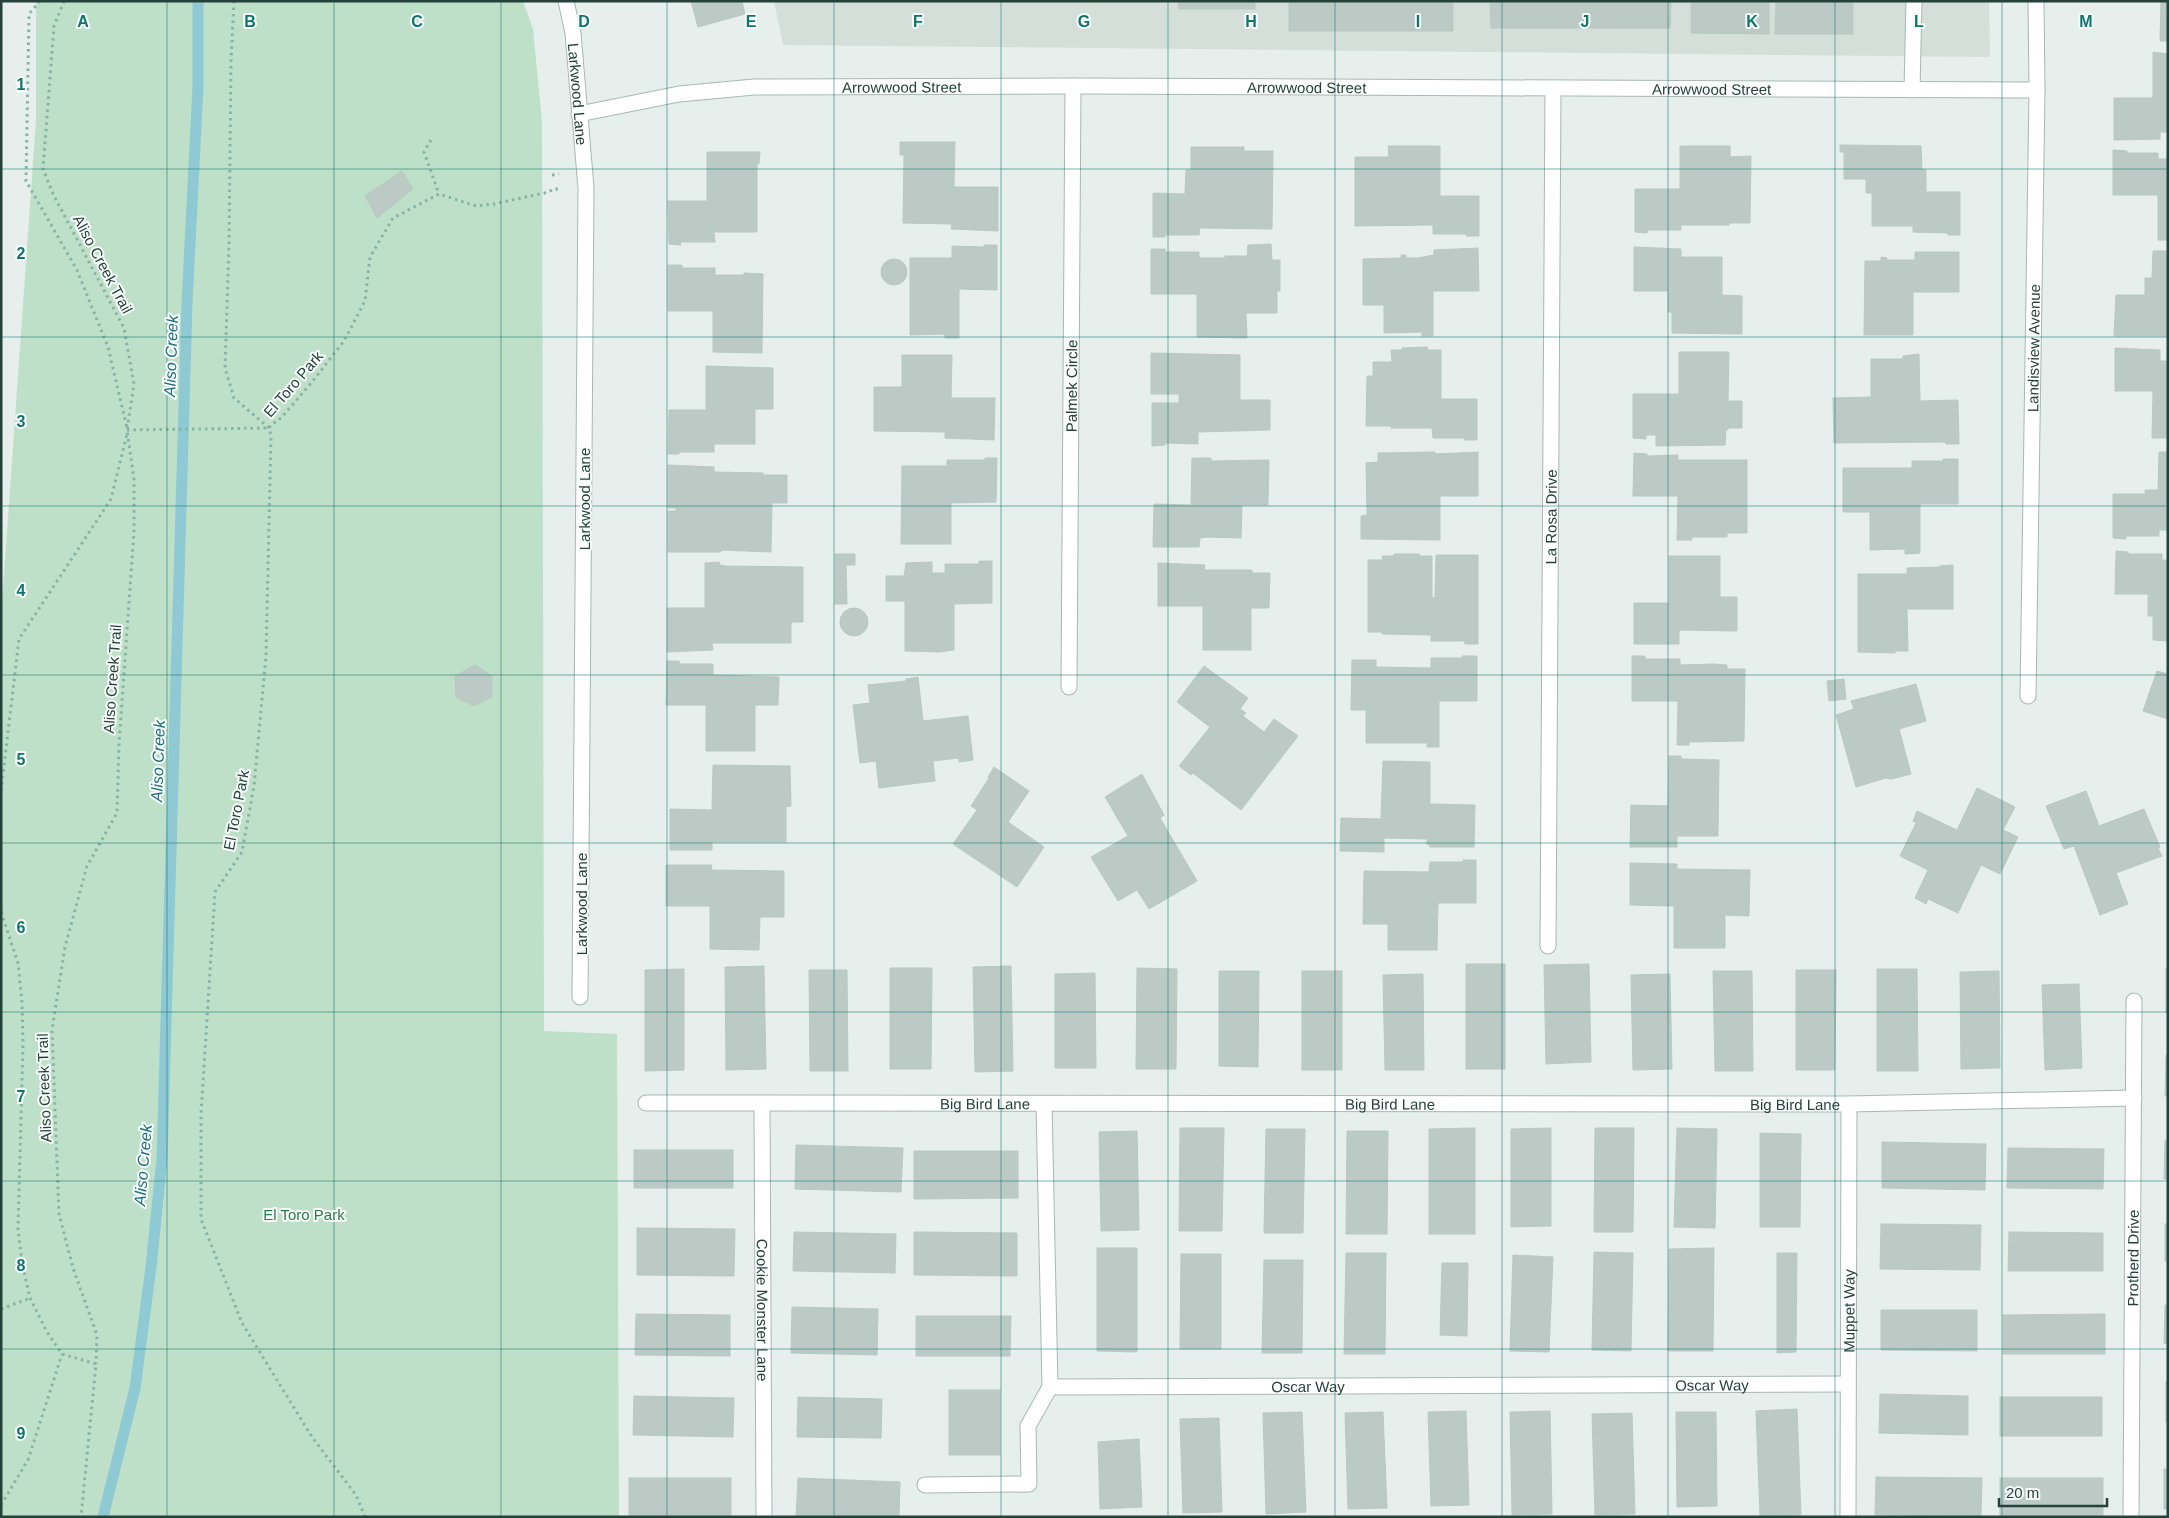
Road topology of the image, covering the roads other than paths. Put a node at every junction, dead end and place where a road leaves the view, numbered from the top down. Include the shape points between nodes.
1 (566, 1) edge
2 (1914, 1) edge
3 (2036, 1) edge
4 (1074, 86) junction
5 (1553, 89) junction
6 (1912, 90) junction
7 (2037, 90) junction
8 (579, 114) junction
9 (1069, 687) dead end
10 (2028, 696) dead end
11 (1548, 946) dead end
12 (580, 997) dead end
13 (2134, 1001) dead end
14 (2134, 1098) junction
15 (646, 1103) dead end
16 (762, 1104) junction
17 (1044, 1104) junction
18 (1849, 1104) junction
19 (1847, 1384) junction
20 (1050, 1387) junction
21 (926, 1485) dead end
22 (764, 1517) edge
23 (1848, 1517) edge
24 (2131, 1517) edge

1 - 8 street, Larkwood Lane via 573,33
2 - 6 street
3 - 7 street, Landisview Avenue
4 - 5 street, Arrowwood Street
4 - 8 street, Arrowwood Street via 754,87 679,94
4 - 9 street, Palmek Circle
5 - 6 street, Arrowwood Street
5 - 11 street, La Rosa Drive
6 - 7 street, Arrowwood Street
7 - 10 street, Landisview Avenue
8 - 12 street, Larkwood Lane via 586,188
13 - 14 street, Protherd Drive
14 - 18 street, Big Bird Lane
14 - 24 street, Protherd Drive
15 - 16 street, Big Bird Lane
16 - 17 street, Big Bird Lane
16 - 22 street, Cookie Monster Lane
17 - 18 street, Big Bird Lane
17 - 20 street
18 - 19 street, Muppet Way
19 - 20 street, Oscar Way
19 - 23 street, Muppet Way
20 - 21 street via 1028,1426 1028,1484

